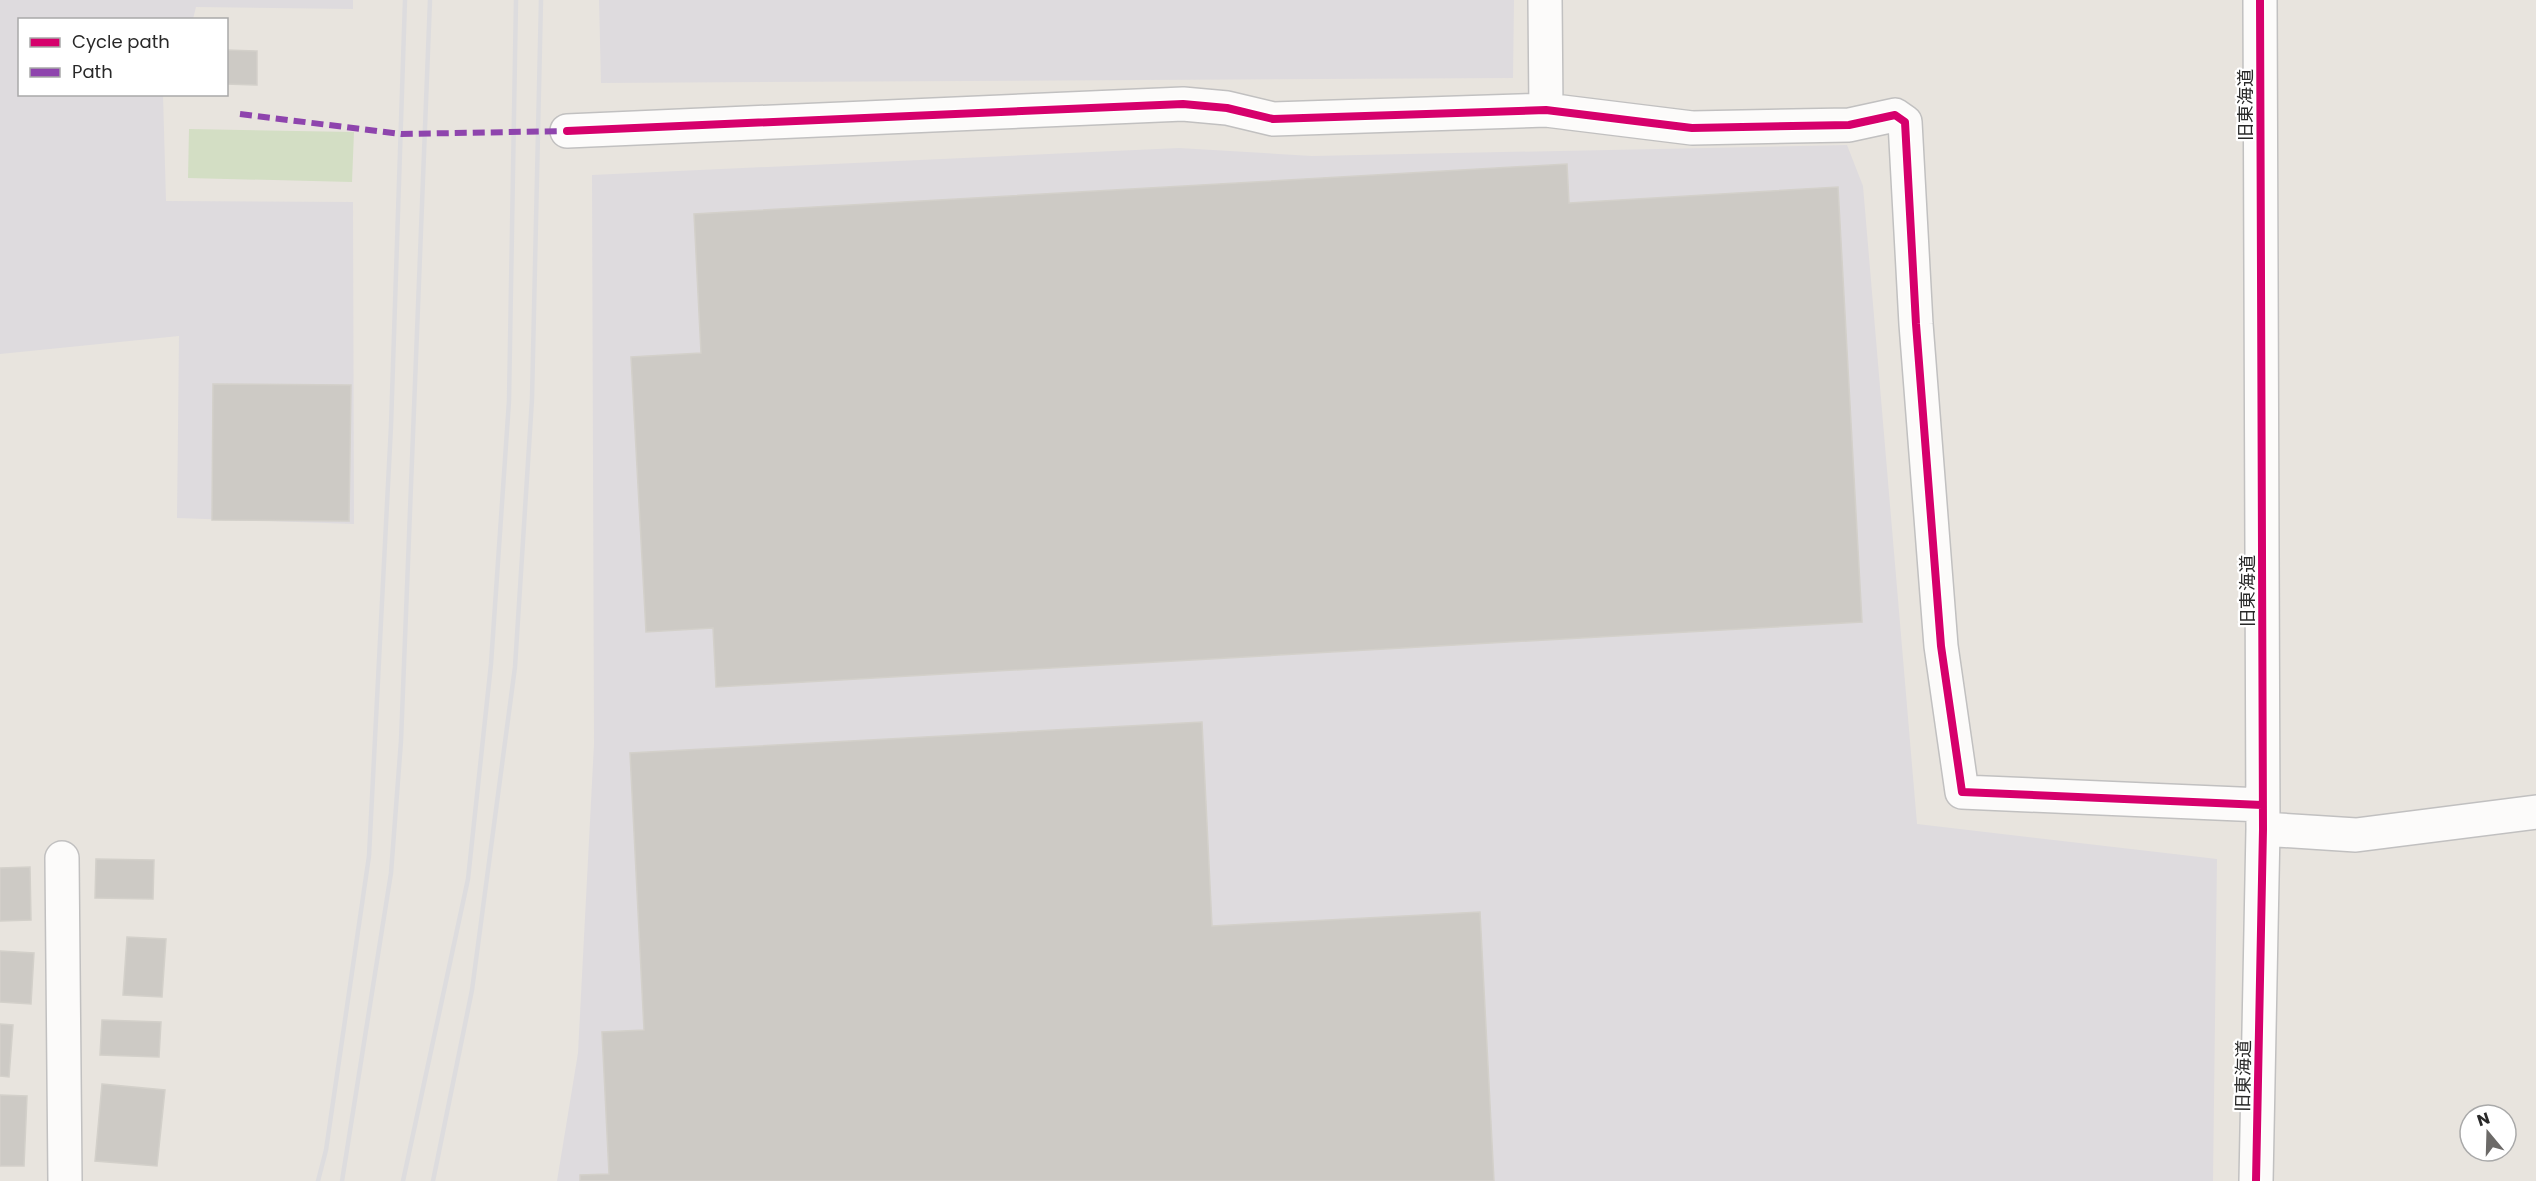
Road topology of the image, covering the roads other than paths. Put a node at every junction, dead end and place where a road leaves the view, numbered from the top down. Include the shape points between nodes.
1 (1545, 0) edge
2 (2260, 0) edge
3 (1546, 110) junction
4 (567, 131) dead end
5 (2536, 812) edge
6 (2262, 817) junction
7 (62, 858) dead end
8 (65, 1181) edge
9 (2256, 1181) edge

1 - 3 street
2 - 6 street, 旧東海道
3 - 4 street via 1273,119 1227,108 1183,104
3 - 6 street via 1692,128 1850,125 1895,115 1905,122 1938,610 1962,792
5 - 6 street via 2356,835
6 - 9 street, 旧東海道
7 - 8 street

